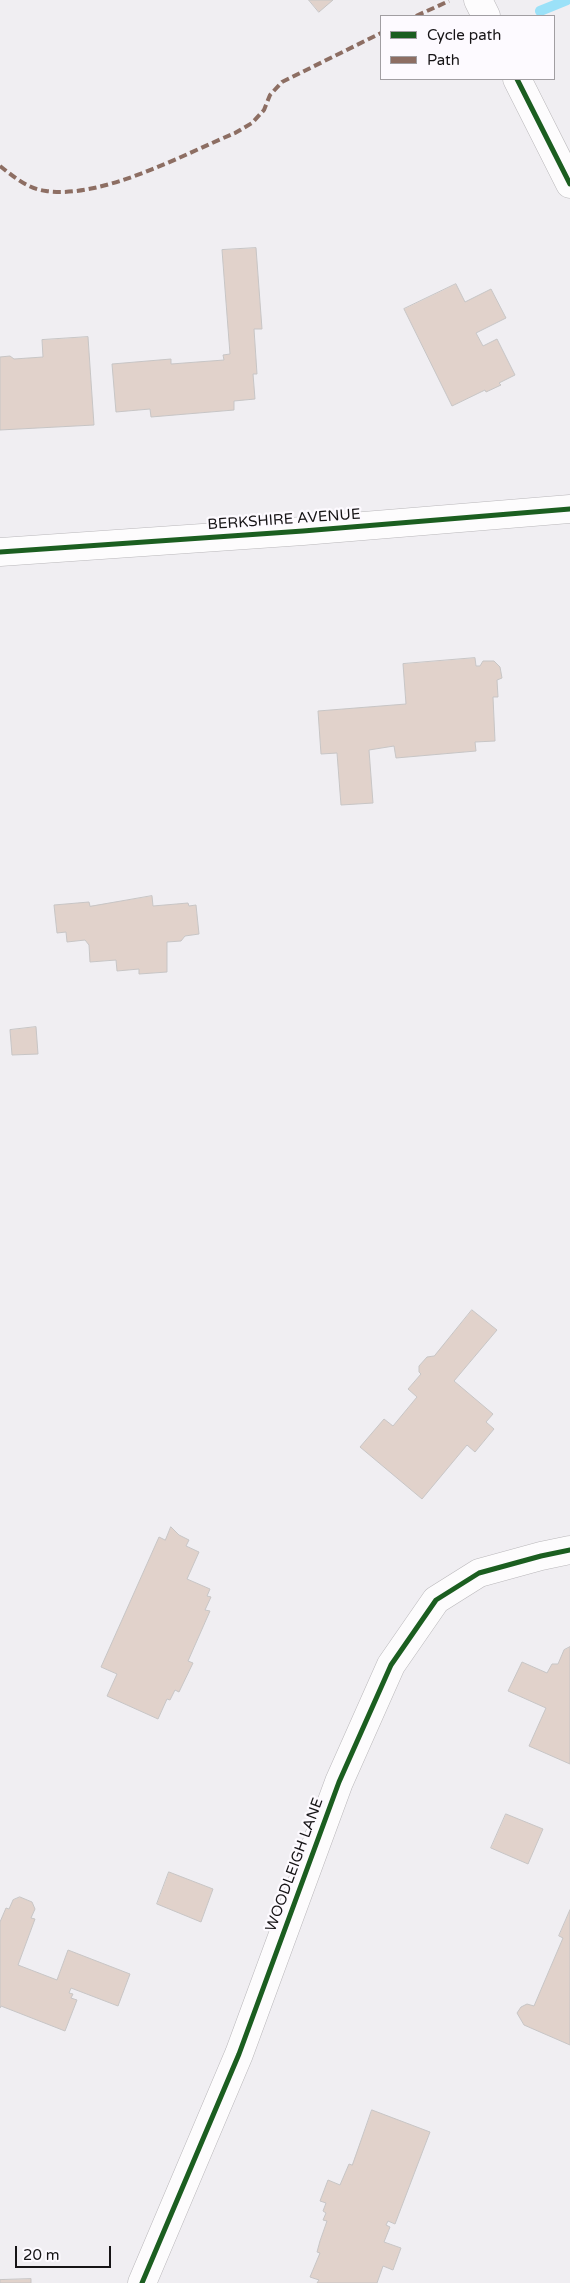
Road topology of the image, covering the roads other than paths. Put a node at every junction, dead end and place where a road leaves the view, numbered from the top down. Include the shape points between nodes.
1 (478, 0) edge
2 (486, 15) edge
3 (518, 80) edge
4 (570, 184) edge
5 (570, 509) edge
6 (0, 552) edge
7 (570, 1550) edge
8 (142, 2283) edge

1 - 2 street
3 - 4 street
5 - 6 street, BERKSHIRE AVENUE
7 - 8 street, WOODLEIGH LANE via 479,1573 436,1600 391,1666 339,1782 239,2054

